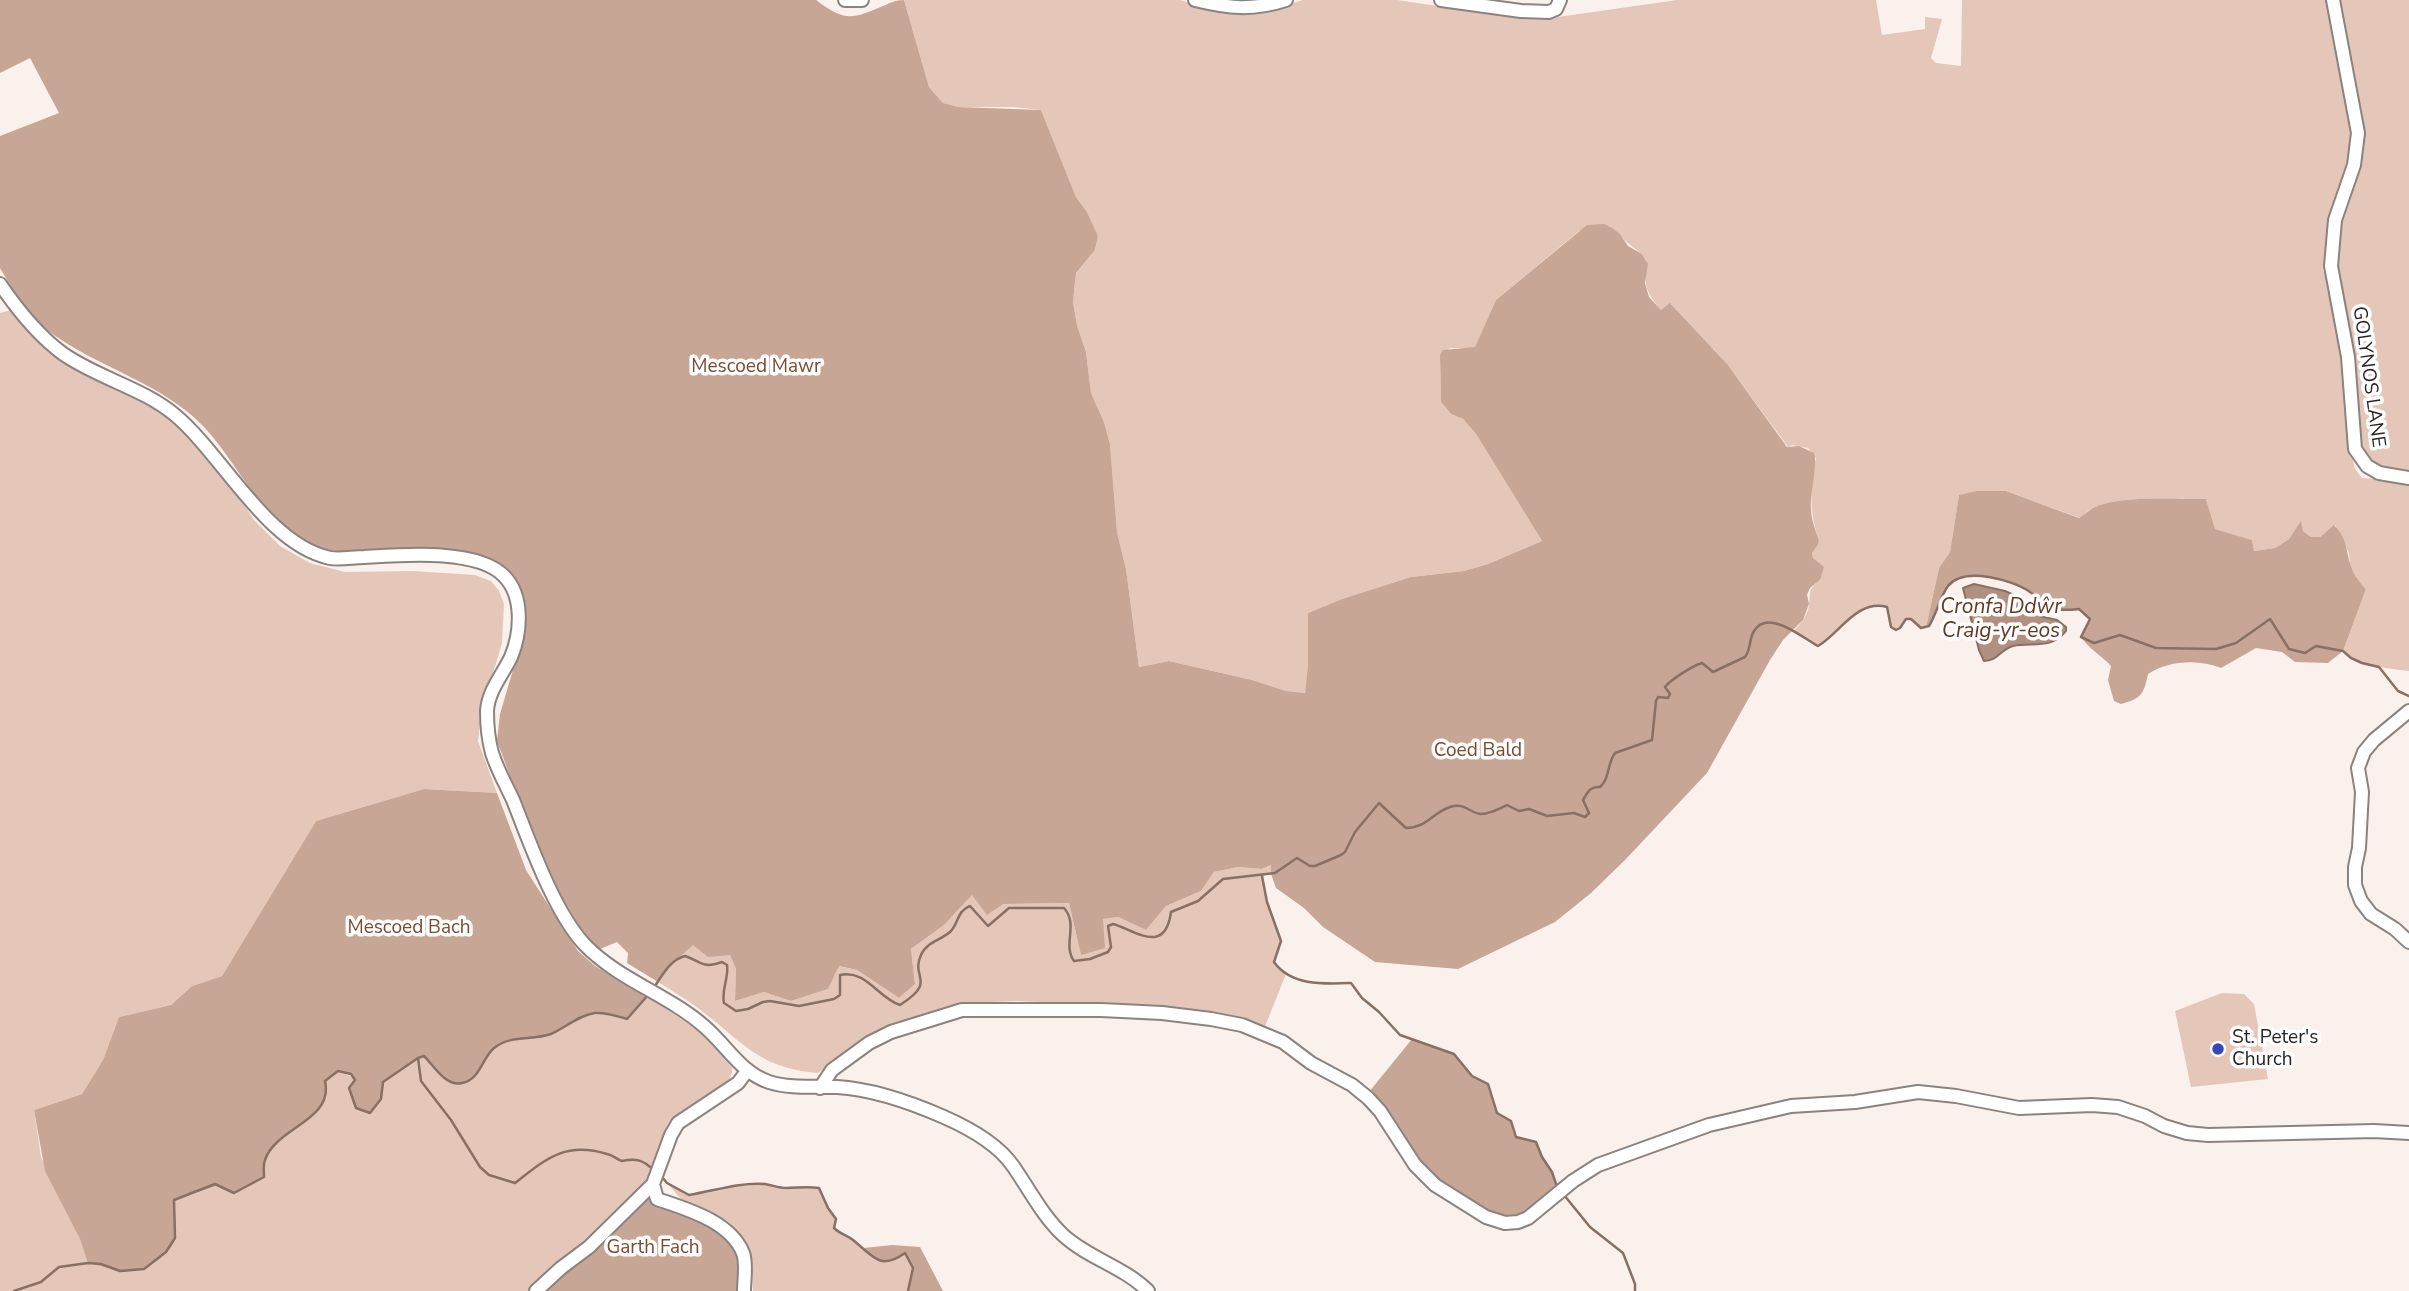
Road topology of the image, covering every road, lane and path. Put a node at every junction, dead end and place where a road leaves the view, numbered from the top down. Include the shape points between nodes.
1 (845, 0) edge
2 (862, 0) edge
3 (1195, 0) edge
4 (1286, 0) edge
5 (1441, 0) edge
6 (1560, 0) edge
7 (2333, 0) edge
8 (0, 284) edge
9 (2409, 478) edge
10 (2409, 711) edge
11 (2409, 942) edge
12 (747, 1071) junction
13 (820, 1088) junction
14 (2409, 1133) edge
15 (653, 1184) junction
16 (536, 1291) edge
17 (744, 1291) edge
18 (1148, 1291) edge

1 - 2 street
3 - 4 street via 1231,9
5 - 6 street via 1539,12 1556,9
7 - 9 street, GOLYNOS LANE via 2358,133 2354,165 2335,220 2331,266 2348,357 2355,449 2367,466 2379,473
8 - 12 street via 64,355 175,414 254,507 300,546 331,558 458,558 485,563 505,576 518,599 518,625 513,653 487,709 492,752 547,883 584,944 705,1026
10 - 11 street via 2374,740 2358,768 2362,792 2355,885 2371,914
12 - 13 street via 788,1087
12 - 15 street via 738,1083 678,1123
13 - 14 street via 832,1070 869,1043 962,1010 1162,1013 1242,1025 1283,1042 1352,1085 1380,1111 1407,1154 1435,1185 1504,1223 1528,1218 1598,1165 1732,1119 1791,1106 1918,1092 2019,1108 2118,1107 2164,1126 2208,1135
13 - 18 street via 882,1096 944,1117 980,1136 1012,1164 1059,1232
15 - 16 street
15 - 17 street via 657,1199 684,1208 734,1237 744,1255

